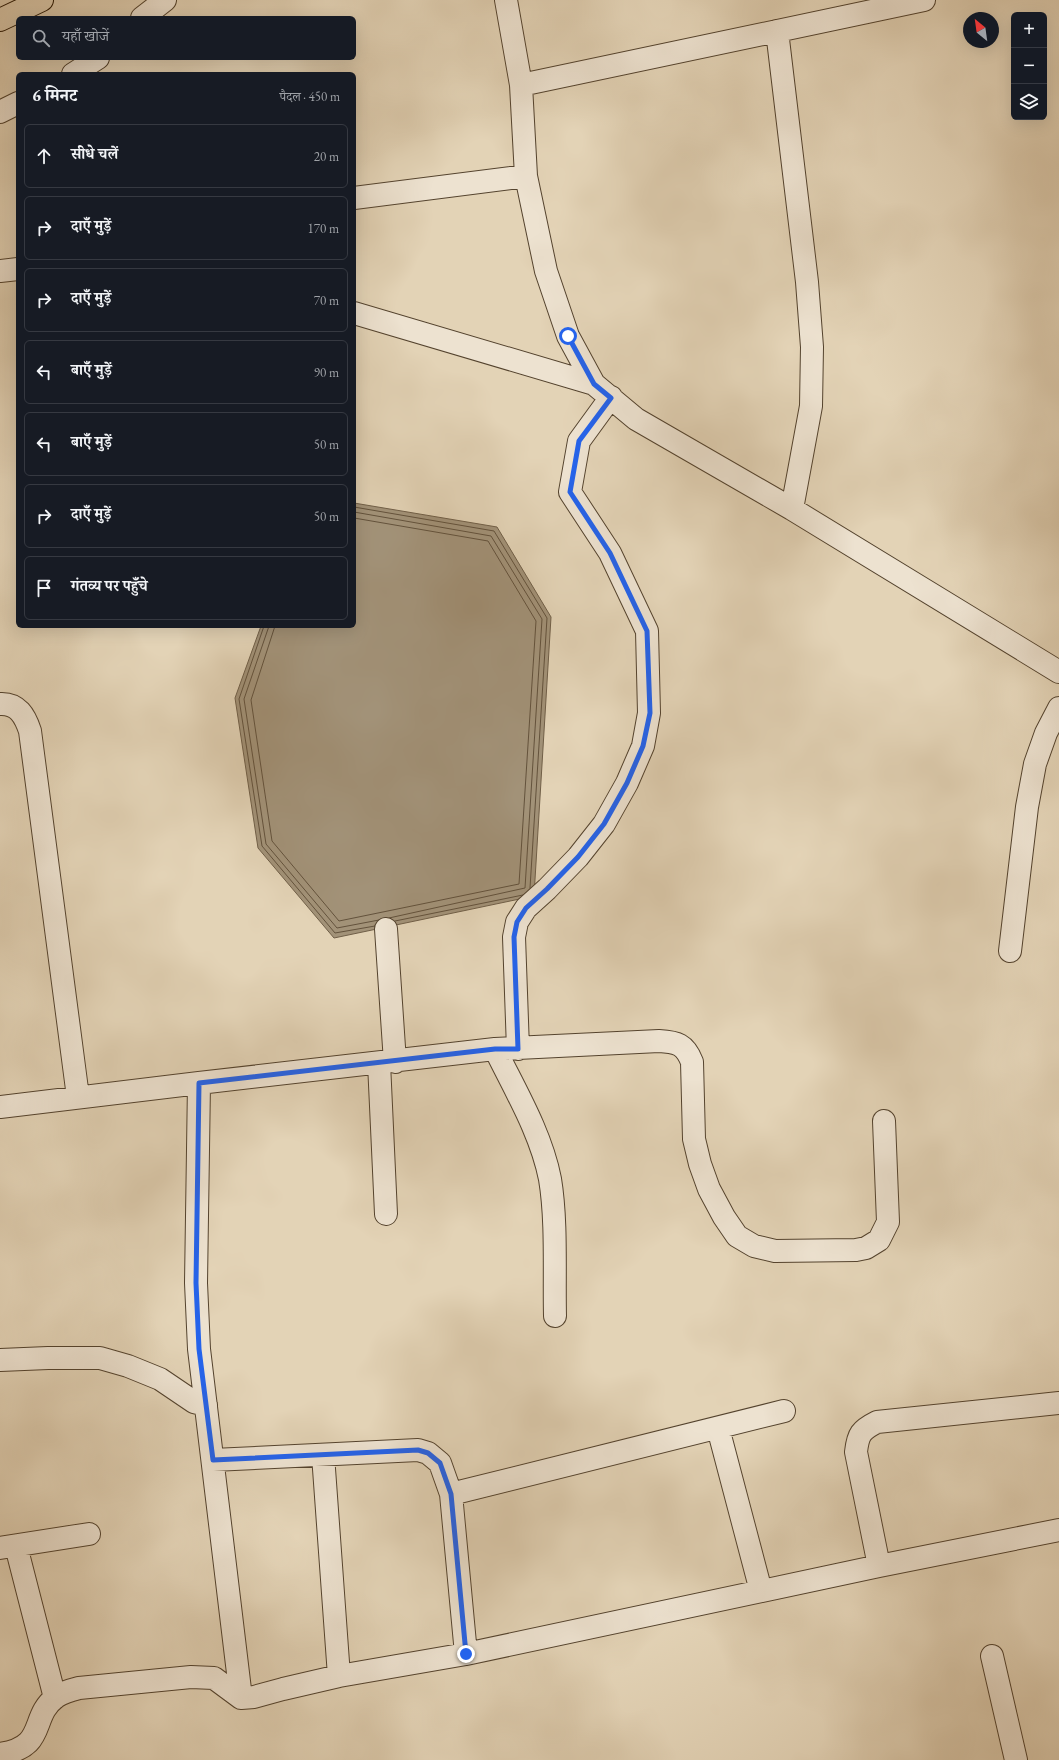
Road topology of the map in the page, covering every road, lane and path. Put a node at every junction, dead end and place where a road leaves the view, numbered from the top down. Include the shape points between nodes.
1 (42, 0) edge
2 (165, 0) edge
3 (506, 0) edge
4 (924, 0) edge
5 (145, 16) edge
6 (0, 20) edge
7 (777, 31) junction
8 (95, 60) edge
9 (76, 72) edge
10 (521, 85) junction
11 (16, 104) edge
12 (0, 112) edge
13 (526, 176) junction
14 (356, 198) edge
15 (16, 269) edge
16 (0, 271) edge
17 (356, 314) edge
18 (594, 384) junction
19 (611, 398) junction
20 (792, 509) junction
21 (1059, 672) edge
22 (0, 704) edge
23 (1059, 708) edge
24 (386, 929) dead end
25 (1010, 951) dead end
26 (495, 1049) junction
27 (518, 1049) junction
28 (387, 1062) junction
29 (199, 1083) junction
30 (78, 1097) junction
31 (0, 1107) edge
32 (884, 1121) dead end
33 (386, 1214) dead end
34 (555, 1316) dead end
35 (0, 1360) edge
36 (1059, 1403) edge
37 (206, 1405) junction
38 (784, 1411) dead end
39 (718, 1428) junction
40 (323, 1455) junction
41 (213, 1460) junction
42 (451, 1494) junction
43 (1059, 1530) edge
44 (89, 1534) dead end
45 (8, 1547) edge
46 (879, 1566) junction
47 (761, 1591) junction
48 (466, 1654) junction
49 (992, 1656) dead end
50 (339, 1676) junction
51 (54, 1698) junction
52 (240, 1698) junction
53 (0, 1754) edge
54 (1016, 1760) edge

1 - 6 highway
2 - 5 street
3 - 10 street
4 - 7 street
7 - 10 street
7 - 20 street via 807,282 812,347 811,406
8 - 9 street
10 - 13 street
11 - 12 street
13 - 14 street
13 - 18 street via 546,271 568,336
15 - 16 street
17 - 18 street
18 - 19 street
19 - 20 street via 636,419
19 - 27 street via 579,441 570,492 610,553 647,631 650,713 643,746 627,783 604,824 578,857 526,908 517,922 514,937
20 - 21 street
22 - 30 street via 5,703 17,708 26,717 30,731
23 - 25 street via 1035,764 1028,800
24 - 28 street
26 - 27 street
26 - 28 street
26 - 34 street via 540,1147 549,1178 553,1202
27 - 32 street via 658,1041 682,1046 692,1062 694,1139 709,1188 737,1236 754,1246 775,1251 856,1250 866,1248 879,1240 888,1222
28 - 29 street
28 - 33 street
29 - 30 street
29 - 37 street via 196,1283 199,1349
30 - 31 street
35 - 37 street via 100,1358 160,1379 194,1402
36 - 46 street via 877,1422 866,1427 858,1437 856,1452
37 - 41 street
38 - 39 street
39 - 42 street
39 - 47 street
40 - 41 street
40 - 42 street via 418,1450 428,1453 440,1463
40 - 50 street
41 - 52 street
42 - 48 street
43 - 46 street
44 - 45 street
45 - 51 street
46 - 47 street
47 - 48 street
48 - 50 street
49 - 54 street
50 - 52 street via 254,1697
51 - 52 street via 79,1688 191,1677 214,1678
51 - 53 street via 45,1709 32,1739 24,1746

